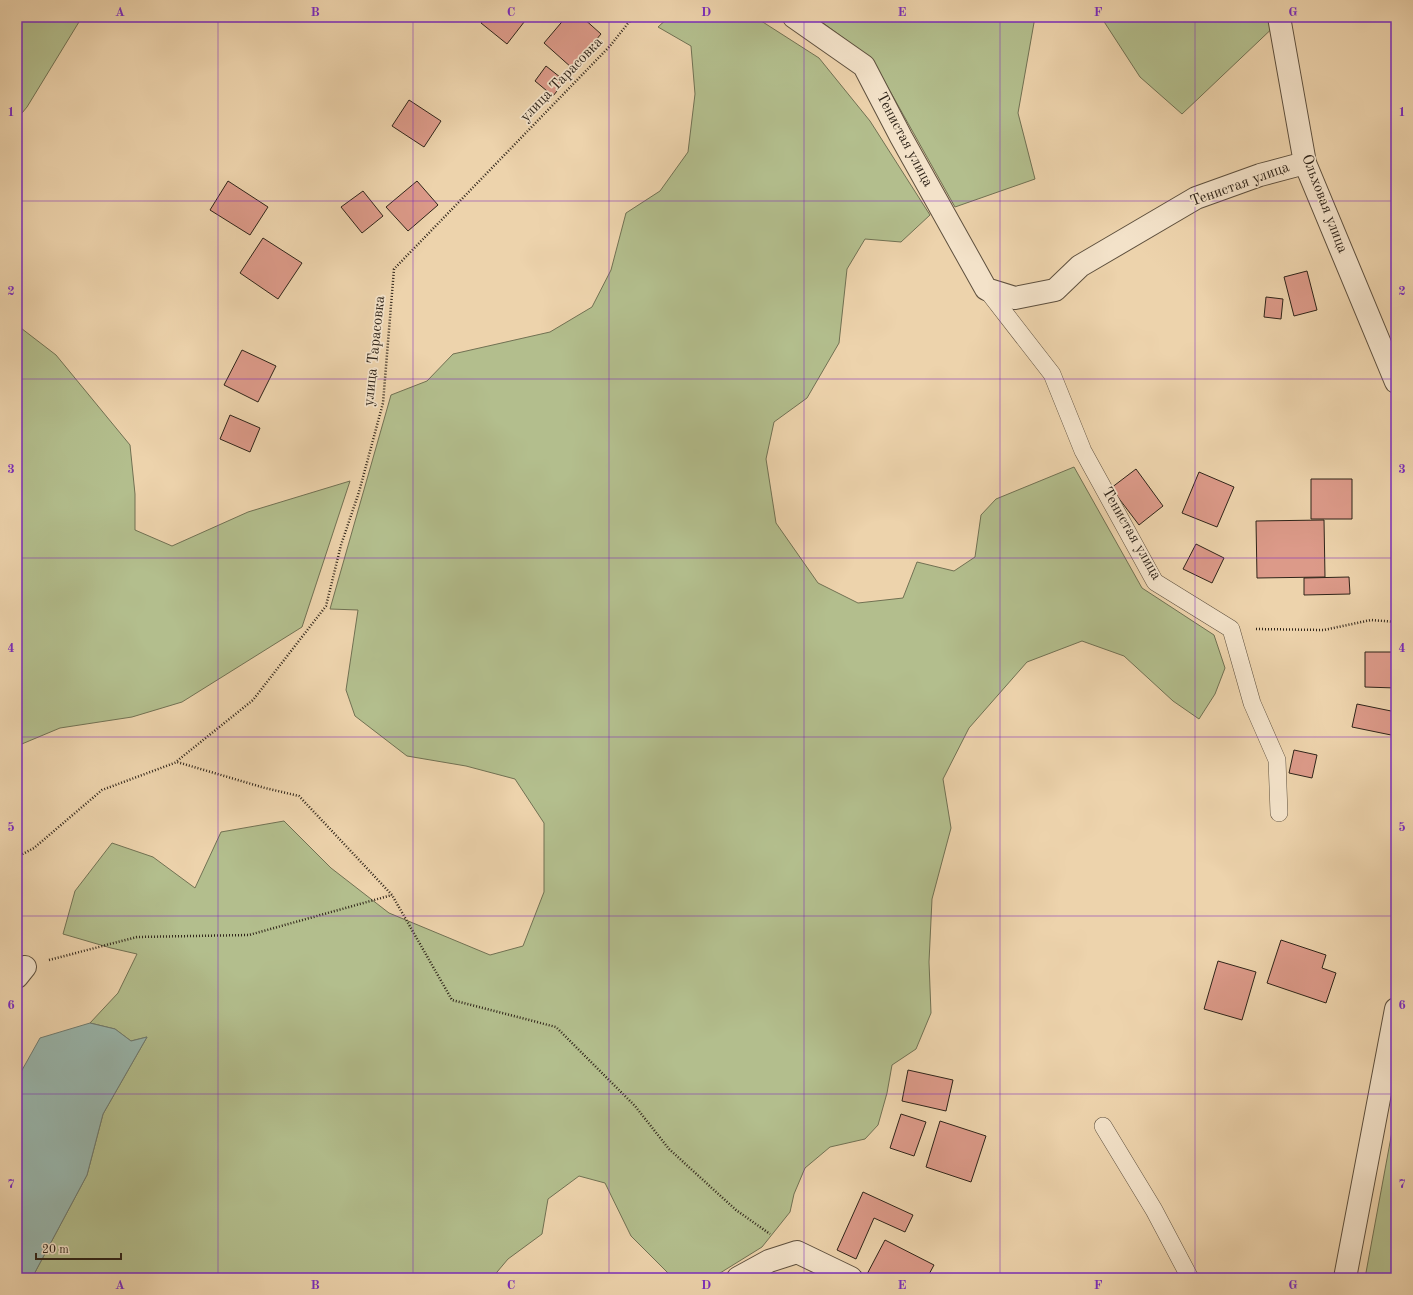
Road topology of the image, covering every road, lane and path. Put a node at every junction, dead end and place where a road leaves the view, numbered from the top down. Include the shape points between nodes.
1 (633, 17) edge
2 (794, 17) edge
3 (1279, 17) edge
4 (1306, 163) junction
5 (986, 289) junction
6 (1396, 382) edge
7 (1396, 622) edge
8 (1231, 628) junction
9 (177, 762) junction
10 (1279, 813) dead end
11 (17, 857) edge
12 (392, 895) junction
13 (21, 972) edge
14 (1396, 1009) edge
15 (1103, 1126) dead end
16 (797, 1252) junction
17 (738, 1278) edge
18 (851, 1278) edge
19 (1190, 1278) edge
20 (1345, 1278) edge

1 - 9 path, улица Тарасовка via 610,46 394,269 383,403 359,492 341,545 326,606 253,700
2 - 5 street, Тенистая улица via 864,66
3 - 4 street, Ольховая улица
4 - 5 street, Тенистая улица via 1260,175 1196,198 1080,266 1055,290 1015,298
4 - 6 street, Ольховая улица
5 - 8 lane, Тенистая улица via 1052,374 1083,451 1155,582
7 - 8 path via 1371,620 1324,630
8 - 10 lane via 1252,702 1277,760
9 - 11 path, улица Тарасовка via 102,790 34,848
9 - 12 path via 299,796
12 - 13 path via 249,935 137,937
12 - 16 path via 452,1000 556,1027 635,1106 669,1149 736,1210
14 - 20 street
15 - 19 lane via 1154,1210
16 - 17 street via 769,1260
16 - 18 street

